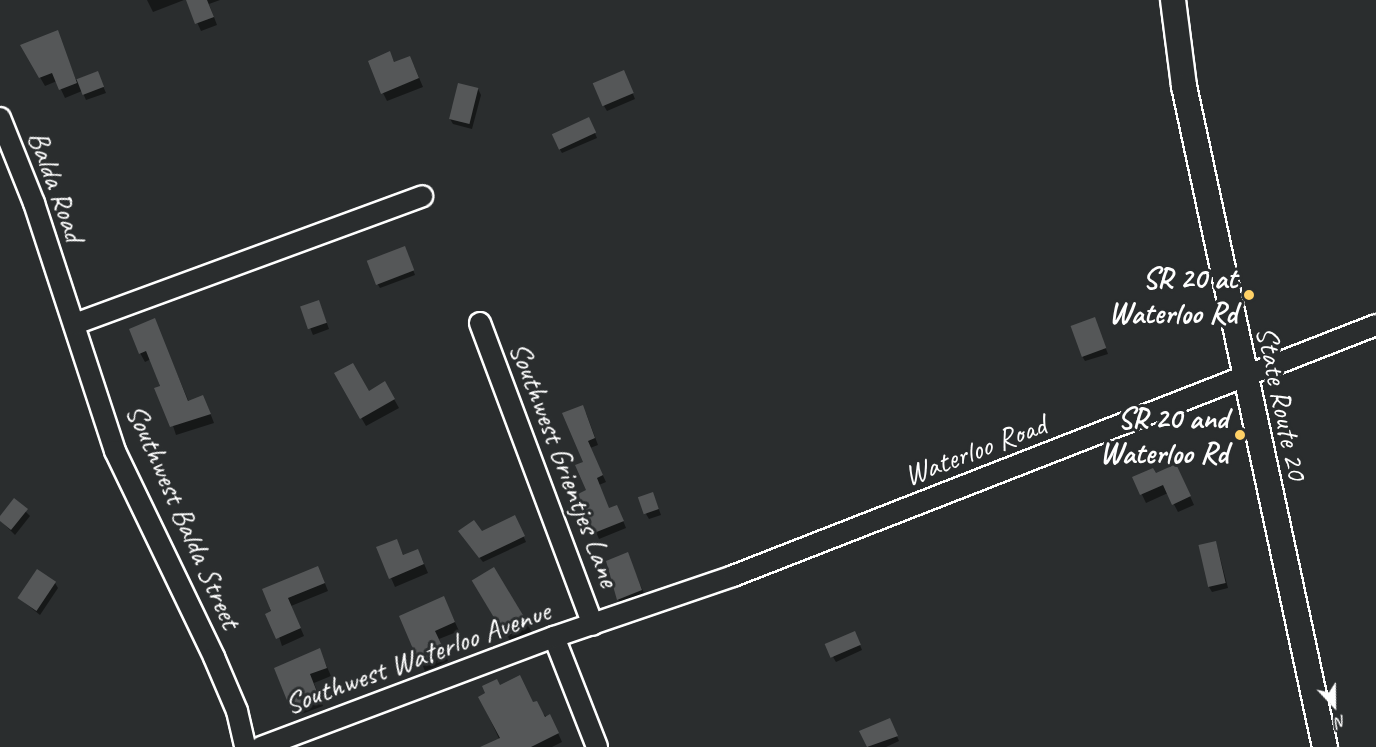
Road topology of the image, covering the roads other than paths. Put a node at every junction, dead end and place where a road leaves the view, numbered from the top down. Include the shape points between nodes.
1 (1173, 0) edge
2 (0, 118) edge
3 (423, 196) dead end
4 (57, 274) joint
5 (480, 323) dead end
6 (75, 324) junction
7 (1376, 325) edge
8 (1244, 378) junction
9 (593, 625) junction
10 (554, 637) junction
11 (244, 747) edge
12 (261, 747) edge
13 (597, 747) edge
14 (1325, 747) edge

1 - 8 main road, State Route 20 via 1184,86
2 - 4 street, Balda Road
3 - 6 street
4 - 6 street, Southwest Balda Street
5 - 9 street, Southwest Grientjes Lane
6 - 11 street, Southwest Balda Street via 116,451 214,657 237,711
7 - 8 street, Waterloo Road
8 - 9 street, Waterloo Road via 733,576
8 - 14 main road, State Route 20
9 - 10 street, Southwest Waterloo Avenue
10 - 12 street, Southwest Waterloo Avenue
10 - 13 street

